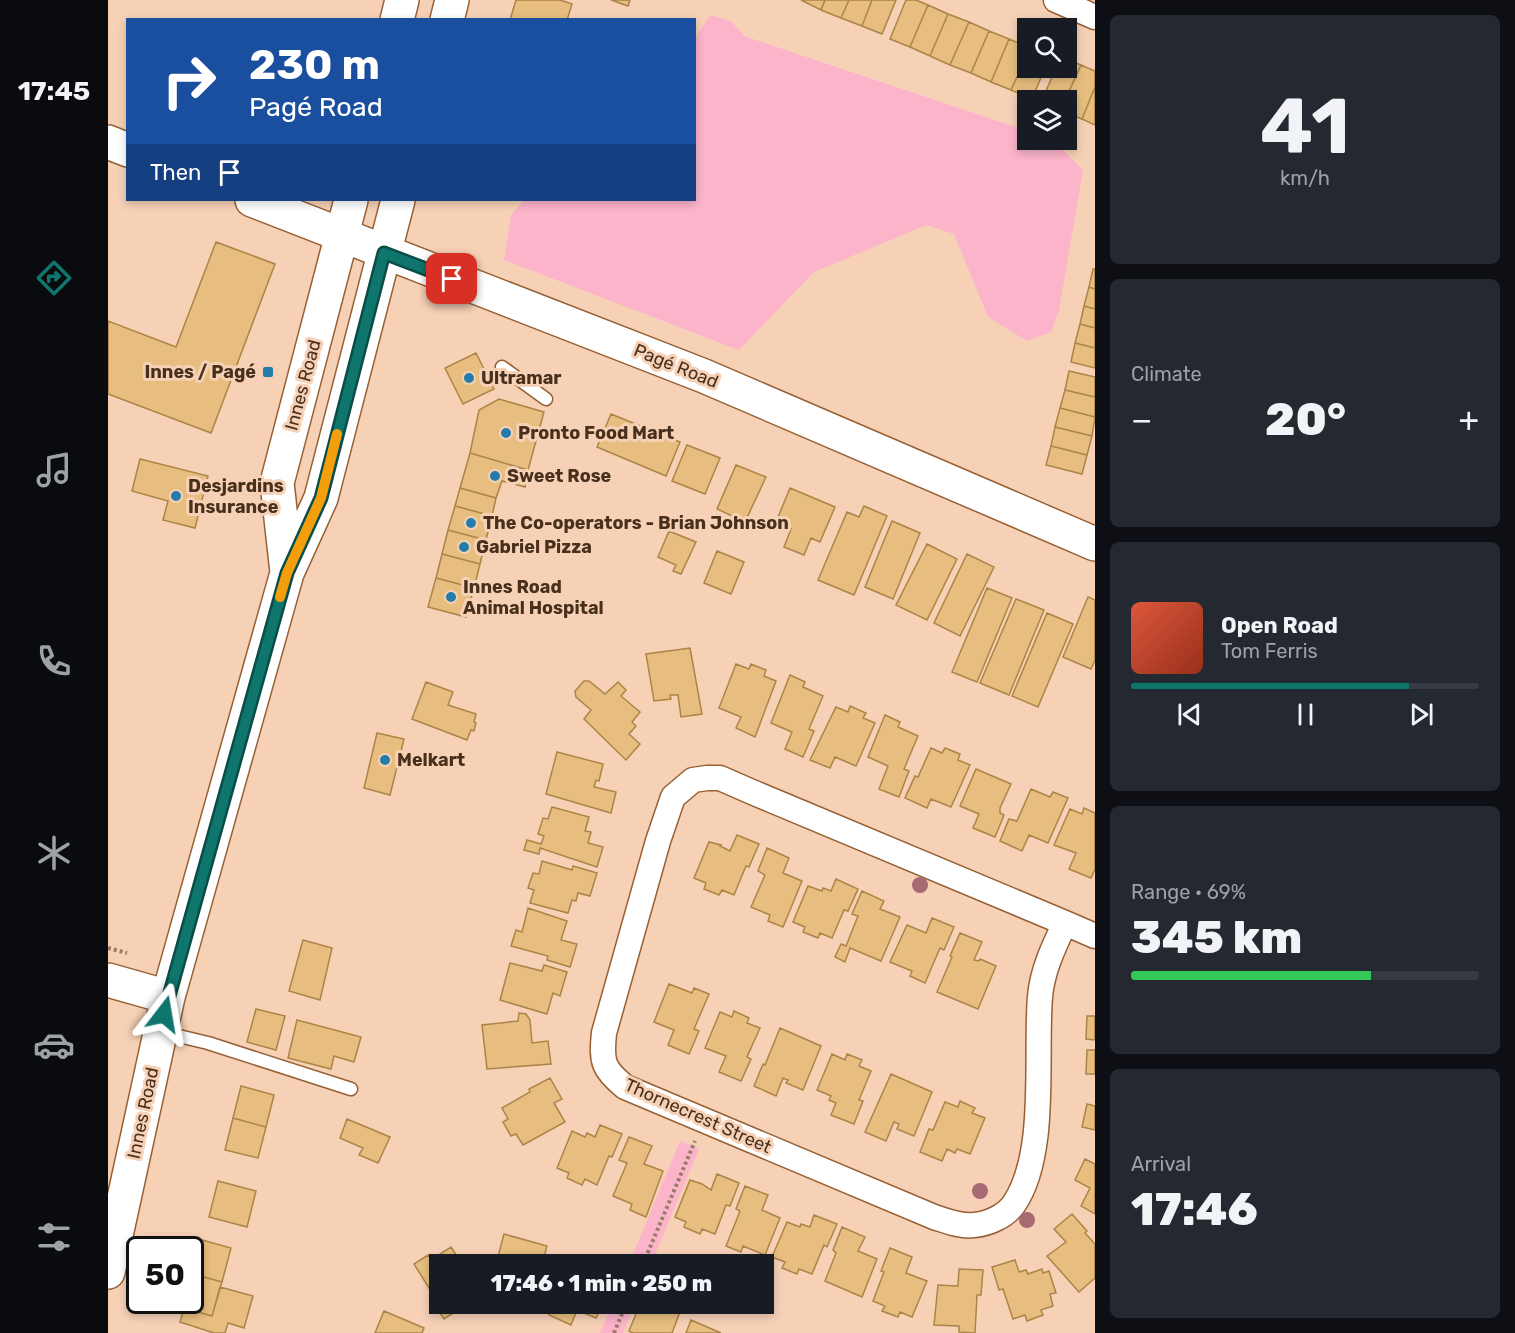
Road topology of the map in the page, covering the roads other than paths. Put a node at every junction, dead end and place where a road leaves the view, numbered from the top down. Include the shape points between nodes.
1 (402, 0) edge
2 (452, 0) edge
3 (1058, 0) edge
4 (1095, 17) edge
5 (398, 18) edge
6 (448, 18) edge
7 (108, 142) edge
8 (126, 149) edge
9 (254, 201) edge
10 (351, 201) edge
11 (398, 201) edge
12 (342, 236) junction
13 (384, 253) junction
14 (502, 368) dead end
15 (546, 399) dead end
16 (1095, 544) edge
17 (287, 573) junction
18 (1065, 923) junction
19 (1095, 936) edge
20 (108, 980) edge
21 (168, 997) junction
22 (160, 1032) junction
23 (351, 1089) dead end
24 (108, 1272) edge

1 - 5 main road
2 - 6 main road
3 - 4 street
7 - 8 main road
9 - 12 main road, Pagé Road
10 - 12 main road, Innes Road
11 - 13 main road, Innes Road
12 - 13 main road, Pagé Road
12 - 17 main road, Innes Road via 277,483
13 - 16 main road, Pagé Road via 704,376
13 - 17 main road, Innes Road via 321,498
14 - 15 lane
17 - 21 main road, Innes Road
18 - 18 street, Thornecrest Street via 720,778 693,780 673,797 669,808 604,1033 604,1064 625,1087 934,1217 959,1225 989,1222 1013,1206 1026,1182 1038,1097 1040,995 1048,959
18 - 19 street, Thornecrest Street
20 - 21 main road
21 - 22 main road, Innes Road
22 - 23 lane via 208,1043
22 - 24 main road, Innes Road

